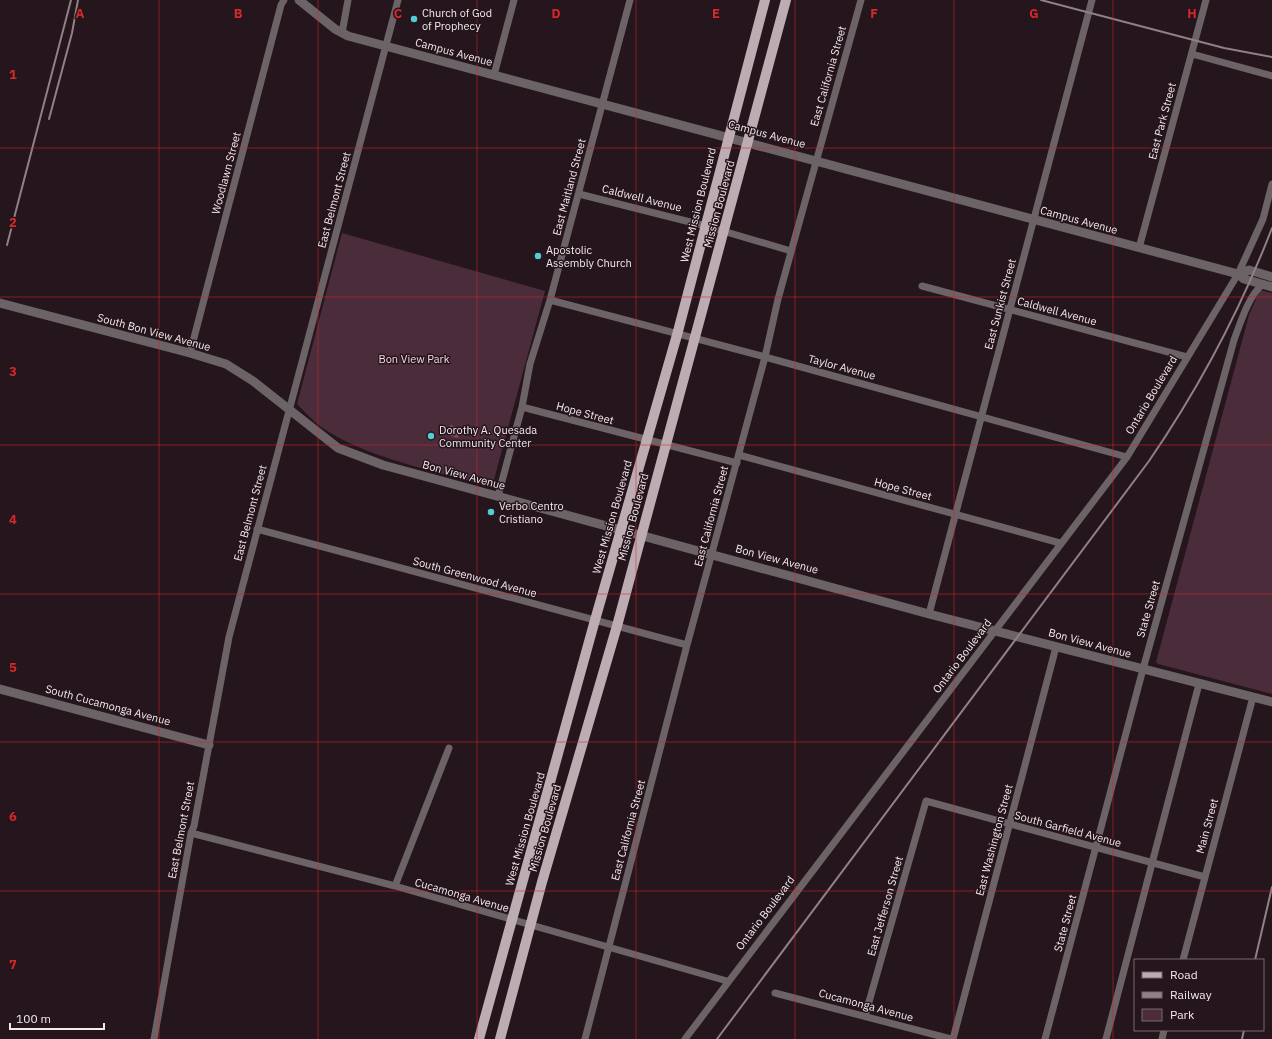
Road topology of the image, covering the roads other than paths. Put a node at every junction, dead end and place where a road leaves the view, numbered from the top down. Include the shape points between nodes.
1 (284, 0) edge
2 (299, 0) edge
3 (348, 0) edge
4 (398, 0) edge
5 (514, 0) edge
6 (630, 0) edge
7 (765, 0) edge
8 (786, 0) edge
9 (861, 0) edge
10 (1092, 0) edge
11 (1206, 0) edge
12 (342, 33) junction
13 (386, 46) junction
14 (1192, 54) junction
15 (494, 75) junction
16 (1272, 76) edge
17 (602, 104) junction
18 (728, 136) junction
19 (748, 142) junction
20 (816, 160) junction
21 (1272, 184) edge
22 (579, 194) junction
23 (1033, 220) junction
24 (706, 226) junction
25 (724, 232) junction
26 (1139, 248) junction
27 (791, 252) junction
28 (1238, 274) junction
29 (1272, 277) edge
30 (1262, 285) junction
31 (922, 286) dead end
32 (1272, 287) edge
33 (550, 300) junction
34 (0, 303) edge
35 (1010, 309) junction
36 (677, 335) junction
37 (694, 339) junction
38 (190, 353) junction
39 (765, 357) junction
40 (1187, 357) junction
41 (522, 407) junction
42 (289, 410) junction
43 (982, 417) junction
44 (647, 441) junction
45 (664, 445) junction
46 (739, 455) junction
47 (1127, 457) junction
48 (736, 463) junction
49 (498, 496) junction
50 (955, 514) junction
51 (257, 530) junction
52 (621, 530) junction
53 (641, 535) junction
54 (1060, 543) junction
55 (711, 554) junction
56 (929, 614) junction
57 (595, 620) junction
58 (616, 626) junction
59 (995, 630) junction
60 (687, 645) junction
61 (1056, 647) junction
62 (1143, 669) junction
63 (1199, 684) junction
64 (0, 689) edge
65 (1253, 697) junction
66 (1272, 702) edge
67 (209, 745) junction
68 (449, 748) dead end
69 (926, 801) joint
70 (1010, 824) junction
71 (190, 833) junction
72 (1096, 848) junction
73 (1151, 862) junction
74 (1205, 877) junction
75 (395, 886) junction
76 (512, 921) junction
77 (530, 926) junction
78 (608, 948) junction
79 (1183, 959) edge
80 (727, 981) junction
81 (775, 992) dead end
82 (865, 1016) junction
83 (154, 1039) edge
84 (479, 1039) edge
85 (500, 1039) edge
86 (585, 1039) edge
87 (685, 1039) edge
88 (952, 1039) edge
89 (1045, 1039) edge
90 (1106, 1039) edge

1 - 38 street, Woodlawn Street
2 - 12 street, Campus Avenue
3 - 12 street
4 - 13 street, East Belmont Street
5 - 15 street
6 - 17 street, East Maitland Street
7 - 18 main road, West Mission Boulevard
8 - 19 main road, Mission Boulevard
9 - 20 street, East California Street
10 - 23 street, East Sunkist Street
11 - 14 street, East Park Street
12 - 13 street, Campus Avenue
13 - 15 street, Campus Avenue
13 - 42 street, East Belmont Street
14 - 16 street
14 - 26 street, East Park Street
15 - 17 street, Campus Avenue
17 - 18 street, Campus Avenue
17 - 22 street, East Maitland Street
18 - 19 street, Campus Avenue
18 - 24 main road, West Mission Boulevard
19 - 20 street, Campus Avenue
19 - 25 main road, Mission Boulevard
20 - 23 street, Campus Avenue
20 - 27 street, East California Street
21 - 28 street, Ontario Boulevard via 1263,219
22 - 24 street, Caldwell Avenue
22 - 33 street, East Maitland Street
23 - 26 street, Campus Avenue
23 - 35 street, East Sunkist Street
24 - 25 street, Caldwell Avenue
24 - 36 main road, West Mission Boulevard
25 - 27 street, Caldwell Avenue
25 - 37 main road, Mission Boulevard
26 - 28 street, Campus Avenue
27 - 39 street, East California Street
28 - 29 street, Campus Avenue via 1249,270
28 - 30 street, Campus Avenue via 1244,279
28 - 40 street, Ontario Boulevard
30 - 32 street, Campus Avenue
30 - 62 street, State Street via 1246,309 1234,340
31 - 35 street, Caldwell Avenue
33 - 36 street, Taylor Avenue
33 - 41 street, East Maitland Street via 530,364
34 - 38 street, South Bon View Avenue
35 - 40 street, Caldwell Avenue
35 - 43 street, East Sunkist Street
36 - 37 street, Taylor Avenue
36 - 44 main road, West Mission Boulevard
37 - 39 street, Taylor Avenue
37 - 45 main road, Mission Boulevard
38 - 42 street, South Bon View Avenue via 226,364 253,380
39 - 43 street, Taylor Avenue
39 - 46 street, East California Street
40 - 47 street, Ontario Boulevard
41 - 44 street, Hope Street
41 - 49 street, East Maitland Street
42 - 49 street, Bon View Avenue via 338,448 382,465
42 - 51 street, East Belmont Street
43 - 47 street, Taylor Avenue
43 - 50 street, East Sunkist Street
44 - 45 street, Hope Street
44 - 52 main road, West Mission Boulevard
45 - 48 street, Hope Street
45 - 53 main road, Mission Boulevard
46 - 48 street, East California Street
46 - 50 street, Hope Street
47 - 54 street, Ontario Boulevard
48 - 55 street, East California Street
49 - 52 street, Bon View Avenue
50 - 54 street, Hope Street
50 - 56 street, East Sunkist Street
51 - 57 street, South Greenwood Avenue
51 - 67 street, East Belmont Street via 229,637
52 - 53 street, Bon View Avenue
52 - 57 main road, West Mission Boulevard
53 - 55 street, Bon View Avenue
53 - 58 main road, Mission Boulevard
54 - 59 street, Ontario Boulevard
55 - 56 street, Bon View Avenue
55 - 60 street, East California Street
56 - 59 street, Bon View Avenue
57 - 58 street, South Greenwood Avenue
57 - 76 main road, West Mission Boulevard
58 - 60 street, South Greenwood Avenue
58 - 77 main road, Mission Boulevard
59 - 61 street, Bon View Avenue
59 - 80 street, Ontario Boulevard
60 - 78 street, East California Street
61 - 62 street, Bon View Avenue
61 - 70 street, East Washington Street
62 - 63 street, Bon View Avenue
62 - 72 street, State Street
63 - 65 street, Bon View Avenue
63 - 73 street
64 - 67 street, South Cucamonga Avenue
65 - 66 street, Bon View Avenue
65 - 74 street, Main Street
67 - 71 street, East Belmont Street via 194,826
68 - 75 street
69 - 70 street, South Garfield Avenue
69 - 82 street, East Jefferson Street
70 - 72 street, South Garfield Avenue
70 - 88 street, East Washington Street
71 - 75 street, Cucamonga Avenue
71 - 83 street, East Belmont Street
72 - 73 street, South Garfield Avenue
72 - 89 street, State Street
73 - 74 street, South Garfield Avenue
73 - 90 street
74 - 79 street, Main Street
75 - 76 street, Cucamonga Avenue
76 - 77 street, Cucamonga Avenue
76 - 84 main road, West Mission Boulevard
77 - 78 street, Cucamonga Avenue
77 - 85 main road, Mission Boulevard
78 - 80 street, Cucamonga Avenue
78 - 86 street, East California Street
80 - 87 street, Ontario Boulevard
81 - 82 street, Cucamonga Avenue
82 - 88 street, Cucamonga Avenue

